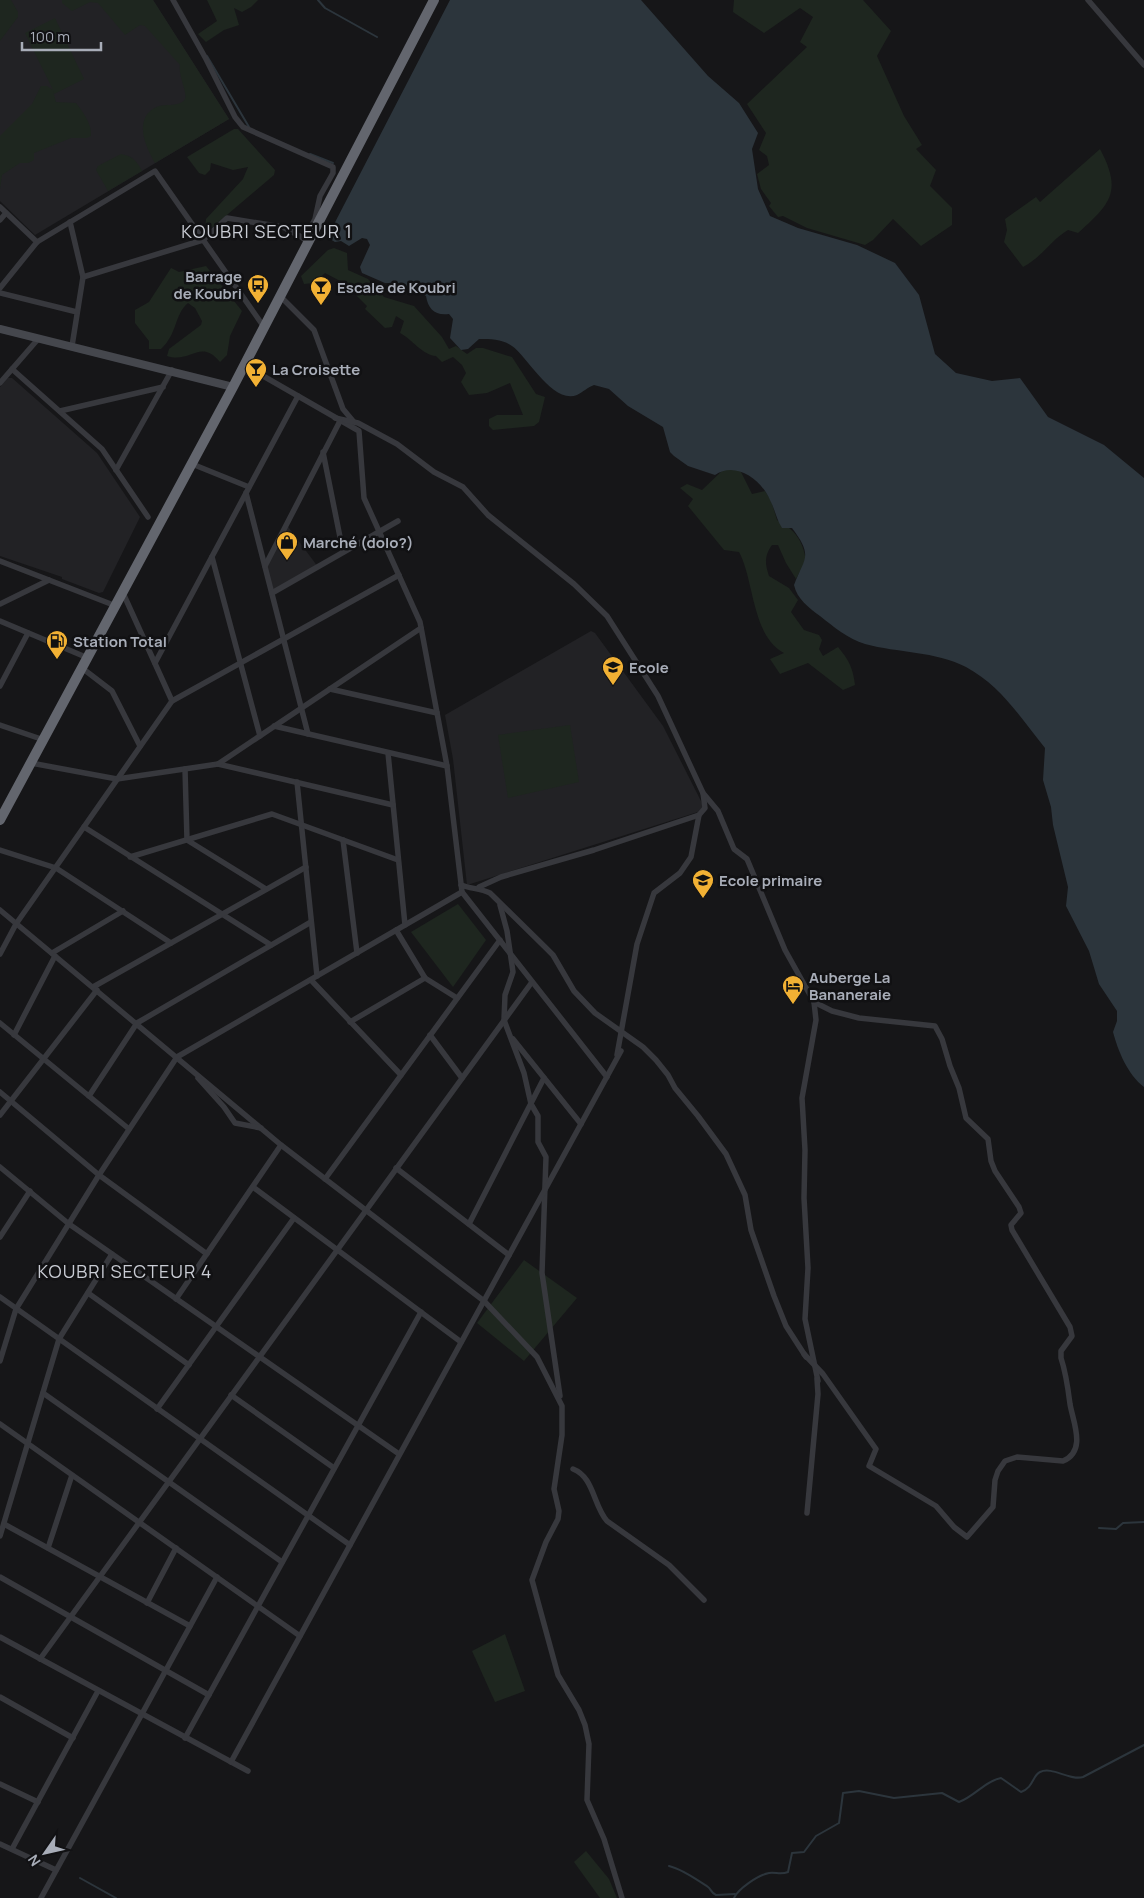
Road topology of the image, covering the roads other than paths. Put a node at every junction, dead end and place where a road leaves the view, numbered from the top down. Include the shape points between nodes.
1 (173, 0) edge
2 (434, 0) edge
3 (1088, 0) edge
4 (1142, 58) edge
5 (1144, 65) edge
6 (0, 207) edge
7 (6, 213) junction
8 (0, 220) edge
9 (70, 222) junction
10 (203, 240) junction
11 (306, 240) junction
12 (37, 242) junction
13 (83, 277) junction
14 (0, 288) edge
15 (0, 293) edge
16 (280, 296) junction
17 (77, 312) junction
18 (264, 327) junction
19 (0, 329) edge
20 (39, 338) junction
21 (72, 346) junction
22 (244, 365) junction
23 (12, 369) junction
24 (172, 370) junction
25 (0, 383) edge
26 (163, 387) junction
27 (233, 387) junction
28 (298, 396) junction
29 (60, 411) junction
30 (338, 419) junction
31 (353, 421) junction
32 (355, 430) junction
33 (323, 452) junction
34 (192, 464) junction
35 (116, 470) junction
36 (249, 487) junction
37 (246, 493) junction
38 (148, 518) dead end
39 (398, 521) dead end
40 (379, 532) junction
41 (343, 552) junction
42 (212, 557) junction
43 (0, 561) edge
44 (265, 566) junction
45 (399, 575) junction
46 (49, 580) junction
47 (124, 592) junction
48 (272, 593) junction
49 (0, 604) edge
50 (116, 606) junction
51 (0, 621) edge
52 (421, 628) junction
53 (28, 633) junction
54 (284, 639) junction
55 (88, 658) junction
56 (155, 663) junction
57 (241, 663) junction
58 (82, 668) junction
59 (0, 686) edge
60 (330, 689) junction
61 (172, 701) junction
62 (302, 708) junction
63 (437, 713) junction
64 (0, 725) edge
65 (274, 726) junction
66 (308, 734) junction
67 (260, 736) junction
68 (44, 740) junction
69 (140, 746) junction
70 (388, 753) junction
71 (31, 763) junction
72 (218, 764) junction
73 (447, 766) junction
74 (185, 769) junction
75 (117, 779) junction
76 (297, 782) junction
77 (703, 793) junction
78 (393, 805) junction
79 (699, 814) junction
80 (0, 820) edge
81 (301, 825) junction
82 (84, 827) junction
83 (187, 840) junction
84 (343, 840) junction
85 (0, 850) edge
86 (130, 857) junction
87 (398, 860) junction
88 (306, 867) junction
89 (56, 868) junction
90 (461, 885) junction
91 (479, 888) junction
92 (266, 889) junction
93 (462, 892) junction
94 (500, 903) junction
95 (0, 910) edge
96 (123, 911) junction
97 (222, 914) junction
98 (311, 922) junction
99 (16, 924) junction
100 (405, 925) junction
101 (396, 930) junction
102 (500, 940) junction
103 (171, 943) junction
104 (271, 946) junction
105 (357, 953) junction
106 (0, 954) edge
107 (54, 955) junction
108 (512, 956) junction
109 (314, 978) junction
110 (425, 978) junction
111 (532, 982) junction
112 (95, 988) junction
113 (457, 998) junction
114 (814, 1002) junction
115 (350, 1022) junction
116 (502, 1022) junction
117 (0, 1023) edge
118 (136, 1023) junction
119 (620, 1031) junction
120 (430, 1034) junction
121 (509, 1034) junction
122 (14, 1035) junction
123 (177, 1057) junction
124 (43, 1059) junction
125 (193, 1070) junction
126 (400, 1076) junction
127 (607, 1077) junction
128 (462, 1078) junction
129 (544, 1078) junction
130 (0, 1092) edge
131 (89, 1096) junction
132 (11, 1101) junction
133 (531, 1104) junction
134 (0, 1115) edge
135 (581, 1124) junction
136 (261, 1128) junction
137 (129, 1129) junction
138 (281, 1145) junction
139 (0, 1167) edge
140 (396, 1168) junction
141 (99, 1175) junction
142 (325, 1178) junction
143 (253, 1187) junction
144 (544, 1190) junction
145 (30, 1191) junction
146 (366, 1210) junction
147 (294, 1218) junction
148 (68, 1224) junction
149 (469, 1224) junction
150 (1, 1234) edge
151 (337, 1249) junction
152 (112, 1254) junction
153 (207, 1254) junction
154 (509, 1255) junction
155 (88, 1293) junction
156 (0, 1297) edge
157 (176, 1299) junction
158 (484, 1301) junction
159 (16, 1308) junction
160 (421, 1312) junction
161 (216, 1327) junction
162 (59, 1339) junction
163 (461, 1342) junction
164 (804, 1354) junction
165 (259, 1356) junction
166 (0, 1361) edge
167 (189, 1365) junction
168 (814, 1365) junction
169 (818, 1381) junction
170 (43, 1393) junction
171 (231, 1395) junction
172 (562, 1406) junction
173 (158, 1409) junction
174 (0, 1424) edge
175 (358, 1425) junction
176 (199, 1438) junction
177 (28, 1444) junction
178 (399, 1454) junction
179 (334, 1468) junction
180 (573, 1469) dead end
181 (72, 1475) junction
182 (168, 1482) junction
183 (807, 1513) dead end
184 (308, 1516) junction
185 (139, 1522) junction
186 (4, 1524) junction
187 (0, 1536) edge
188 (350, 1545) junction
189 (48, 1548) junction
190 (176, 1548) junction
191 (282, 1562) junction
192 (99, 1576) junction
193 (0, 1577) edge
194 (217, 1577) junction
195 (704, 1600) dead end
196 (147, 1603) junction
197 (258, 1606) junction
198 (70, 1616) junction
199 (190, 1626) junction
200 (300, 1636) junction
201 (0, 1637) edge
202 (40, 1658) junction
203 (166, 1670) junction
204 (98, 1691) junction
205 (209, 1695) junction
206 (0, 1699) edge
207 (142, 1714) junction
208 (73, 1738) junction
209 (185, 1738) junction
210 (231, 1762) junction
211 (248, 1771) dead end
212 (0, 1784) edge
213 (38, 1802) junction
214 (0, 1844) edge
215 (12, 1850) junction
216 (56, 1870) junction
217 (41, 1898) edge
218 (622, 1898) edge

1 - 11 street via 243,127 333,167
2 - 11 highway
3 - 4 street
4 - 5 street
6 - 7 street
7 - 8 street
7 - 12 street
9 - 10 street via 155,171
9 - 12 street
9 - 13 street
10 - 11 street via 227,218 283,227
10 - 13 street
10 - 18 street
11 - 16 highway
12 - 14 street
13 - 17 street
15 - 17 street
16 - 18 highway
16 - 31 street via 314,330 343,409
17 - 21 street
18 - 22 highway
19 - 20 main road
20 - 21 main road
20 - 23 street
21 - 24 main road
22 - 27 highway
22 - 28 street
23 - 25 street
23 - 29 street
24 - 26 street
24 - 27 main road
26 - 29 street
26 - 35 street
27 - 34 highway
28 - 30 street
28 - 36 street
29 - 35 street via 102,449
30 - 31 street
30 - 32 street
30 - 33 street
31 - 32 street
31 - 77 street via 397,444 434,472 463,487 488,515 574,584 607,616 658,696
32 - 40 street via 359,432 364,498
33 - 41 street
33 - 44 street
34 - 36 street
34 - 47 highway
35 - 38 street
36 - 37 street
37 - 42 street
37 - 44 street
39 - 40 street
40 - 41 street
40 - 45 street
41 - 48 street
42 - 56 street
42 - 57 street
43 - 46 street
44 - 48 street
45 - 52 street
45 - 54 street
46 - 49 street
46 - 50 street
47 - 50 highway
47 - 56 street
48 - 54 street
50 - 55 highway
51 - 53 street
52 - 60 street
52 - 63 street
53 - 55 street
53 - 59 street
54 - 57 street
54 - 62 street
55 - 58 highway
56 - 61 street
57 - 61 street
57 - 67 street
58 - 68 highway
58 - 69 street via 112,691
60 - 62 street
60 - 63 street
61 - 69 street
62 - 65 street
62 - 66 street
63 - 73 street
64 - 68 street
65 - 66 street
65 - 67 street
66 - 70 street
67 - 72 street
68 - 71 highway
69 - 75 street
70 - 73 street
70 - 78 street
71 - 75 street
71 - 80 highway
72 - 74 street
72 - 76 street
73 - 90 street
74 - 75 street
74 - 83 street
75 - 82 street
76 - 78 street
76 - 81 street
77 - 79 street via 705,808
77 - 114 street via 718,811 734,849 747,859 785,950
78 - 87 street
79 - 91 street via 501,877
79 - 119 street via 691,857 680,873 654,892 637,944
81 - 83 street via 272,814
81 - 84 street
81 - 88 street
82 - 86 street
82 - 89 street
83 - 86 street
83 - 92 street
84 - 87 street
84 - 105 street
85 - 89 street
86 - 97 street
87 - 100 street
88 - 92 street
88 - 98 street
89 - 96 street
89 - 99 street
90 - 91 street
90 - 93 street
91 - 94 street
92 - 97 street
93 - 100 street
93 - 102 street
94 - 108 street
94 - 119 street via 553,955 574,991 595,1013
95 - 99 street
96 - 103 street
96 - 107 street
97 - 103 street
97 - 104 street
98 - 104 street
98 - 109 street
99 - 106 street
99 - 107 street
100 - 101 street
101 - 105 street
101 - 110 street
102 - 108 street
102 - 113 street
103 - 112 street
104 - 118 street
105 - 109 street
107 - 112 street
107 - 122 street
108 - 111 street
108 - 116 street via 513,972 505,995
109 - 115 street
109 - 123 street
110 - 113 street
110 - 115 street
111 - 116 street
111 - 127 street
112 - 118 street
112 - 124 street
113 - 120 street
114 - 168 street via 816,1020 802,1098 808,1268 805,1319
114 - 168 street via 859,1018 935,1026 959,1088 966,1118 988,1139 995,1171 1019,1207 1021,1213 1012,1230 1070,1327 1072,1336 1061,1351 1061,1358 1077,1426 1077,1442 1074,1451 1063,1461 1017,1457 1005,1461 998,1471 993,1507 967,1537 936,1506 869,1466 876,1449
115 - 126 street
116 - 121 street
116 - 128 street
117 - 122 street
118 - 123 street
118 - 131 street
119 - 127 street via 619,1054
119 - 164 street via 643,1046 656,1060 726,1154 744,1195 751,1230 774,1296 786,1326
120 - 126 street
120 - 128 street
121 - 129 street
121 - 133 street
122 - 124 street
123 - 125 street
123 - 137 street
124 - 131 street
124 - 132 street
125 - 136 street
125 - 136 street via 234,1123
126 - 142 street
127 - 135 street
128 - 140 street
129 - 133 street
129 - 135 street
130 - 132 street
131 - 137 street
132 - 134 street
132 - 141 street
133 - 144 street via 538,1116 538,1142 546,1157
133 - 149 street
135 - 144 street
136 - 138 street
137 - 141 street
138 - 142 street
138 - 143 street
139 - 145 street
140 - 146 street
140 - 149 street
141 - 148 street
141 - 153 street
142 - 146 street
143 - 147 street
143 - 153 street
144 - 154 street
144 - 172 street via 542,1273
145 - 148 street
145 - 150 street
146 - 151 street
146 - 158 street
147 - 151 street
147 - 161 street
148 - 152 street
148 - 159 street
149 - 154 street
151 - 160 street
151 - 165 street
152 - 155 street
152 - 157 street
153 - 157 street
154 - 158 street
155 - 162 street
155 - 167 street
156 - 159 street
157 - 161 street
158 - 163 street
158 - 172 street via 537,1357
159 - 162 street
159 - 166 street
160 - 163 street
160 - 175 street
161 - 165 street
161 - 167 street
162 - 170 street
162 - 173 street
163 - 178 street
164 - 168 street
164 - 169 street
165 - 171 street
165 - 175 street
167 - 173 street
168 - 169 street
169 - 183 street
170 - 177 street
170 - 182 street
171 - 176 street
171 - 179 street
172 - 218 street via 562,1435 554,1489 558,1519 532,1580 558,1674 585,1725 589,1744 587,1800 604,1839
173 - 176 street
174 - 177 street
175 - 178 street
175 - 179 street
176 - 182 street
176 - 184 street
177 - 181 street
177 - 186 street
178 - 188 street
179 - 184 street
180 - 195 street via 585,1476 607,1521 669,1565
181 - 185 street
181 - 189 street
182 - 185 street
182 - 191 street
184 - 188 street
184 - 191 street
185 - 190 street
185 - 192 street
186 - 187 street
186 - 189 street
188 - 200 street
189 - 192 street
190 - 194 street
190 - 196 street
191 - 197 street
192 - 196 street
192 - 198 street
193 - 198 street
194 - 197 street
194 - 199 street
196 - 199 street
197 - 200 street
197 - 205 street
198 - 202 street
198 - 203 street
199 - 203 street
200 - 210 street
201 - 202 street
202 - 204 street
203 - 205 street
203 - 207 street
204 - 207 street
204 - 208 street
205 - 209 street
206 - 208 street
207 - 209 street
207 - 216 street
208 - 213 street
209 - 210 street
210 - 211 street
212 - 213 street
213 - 215 street
214 - 215 street
215 - 216 street
216 - 217 street

